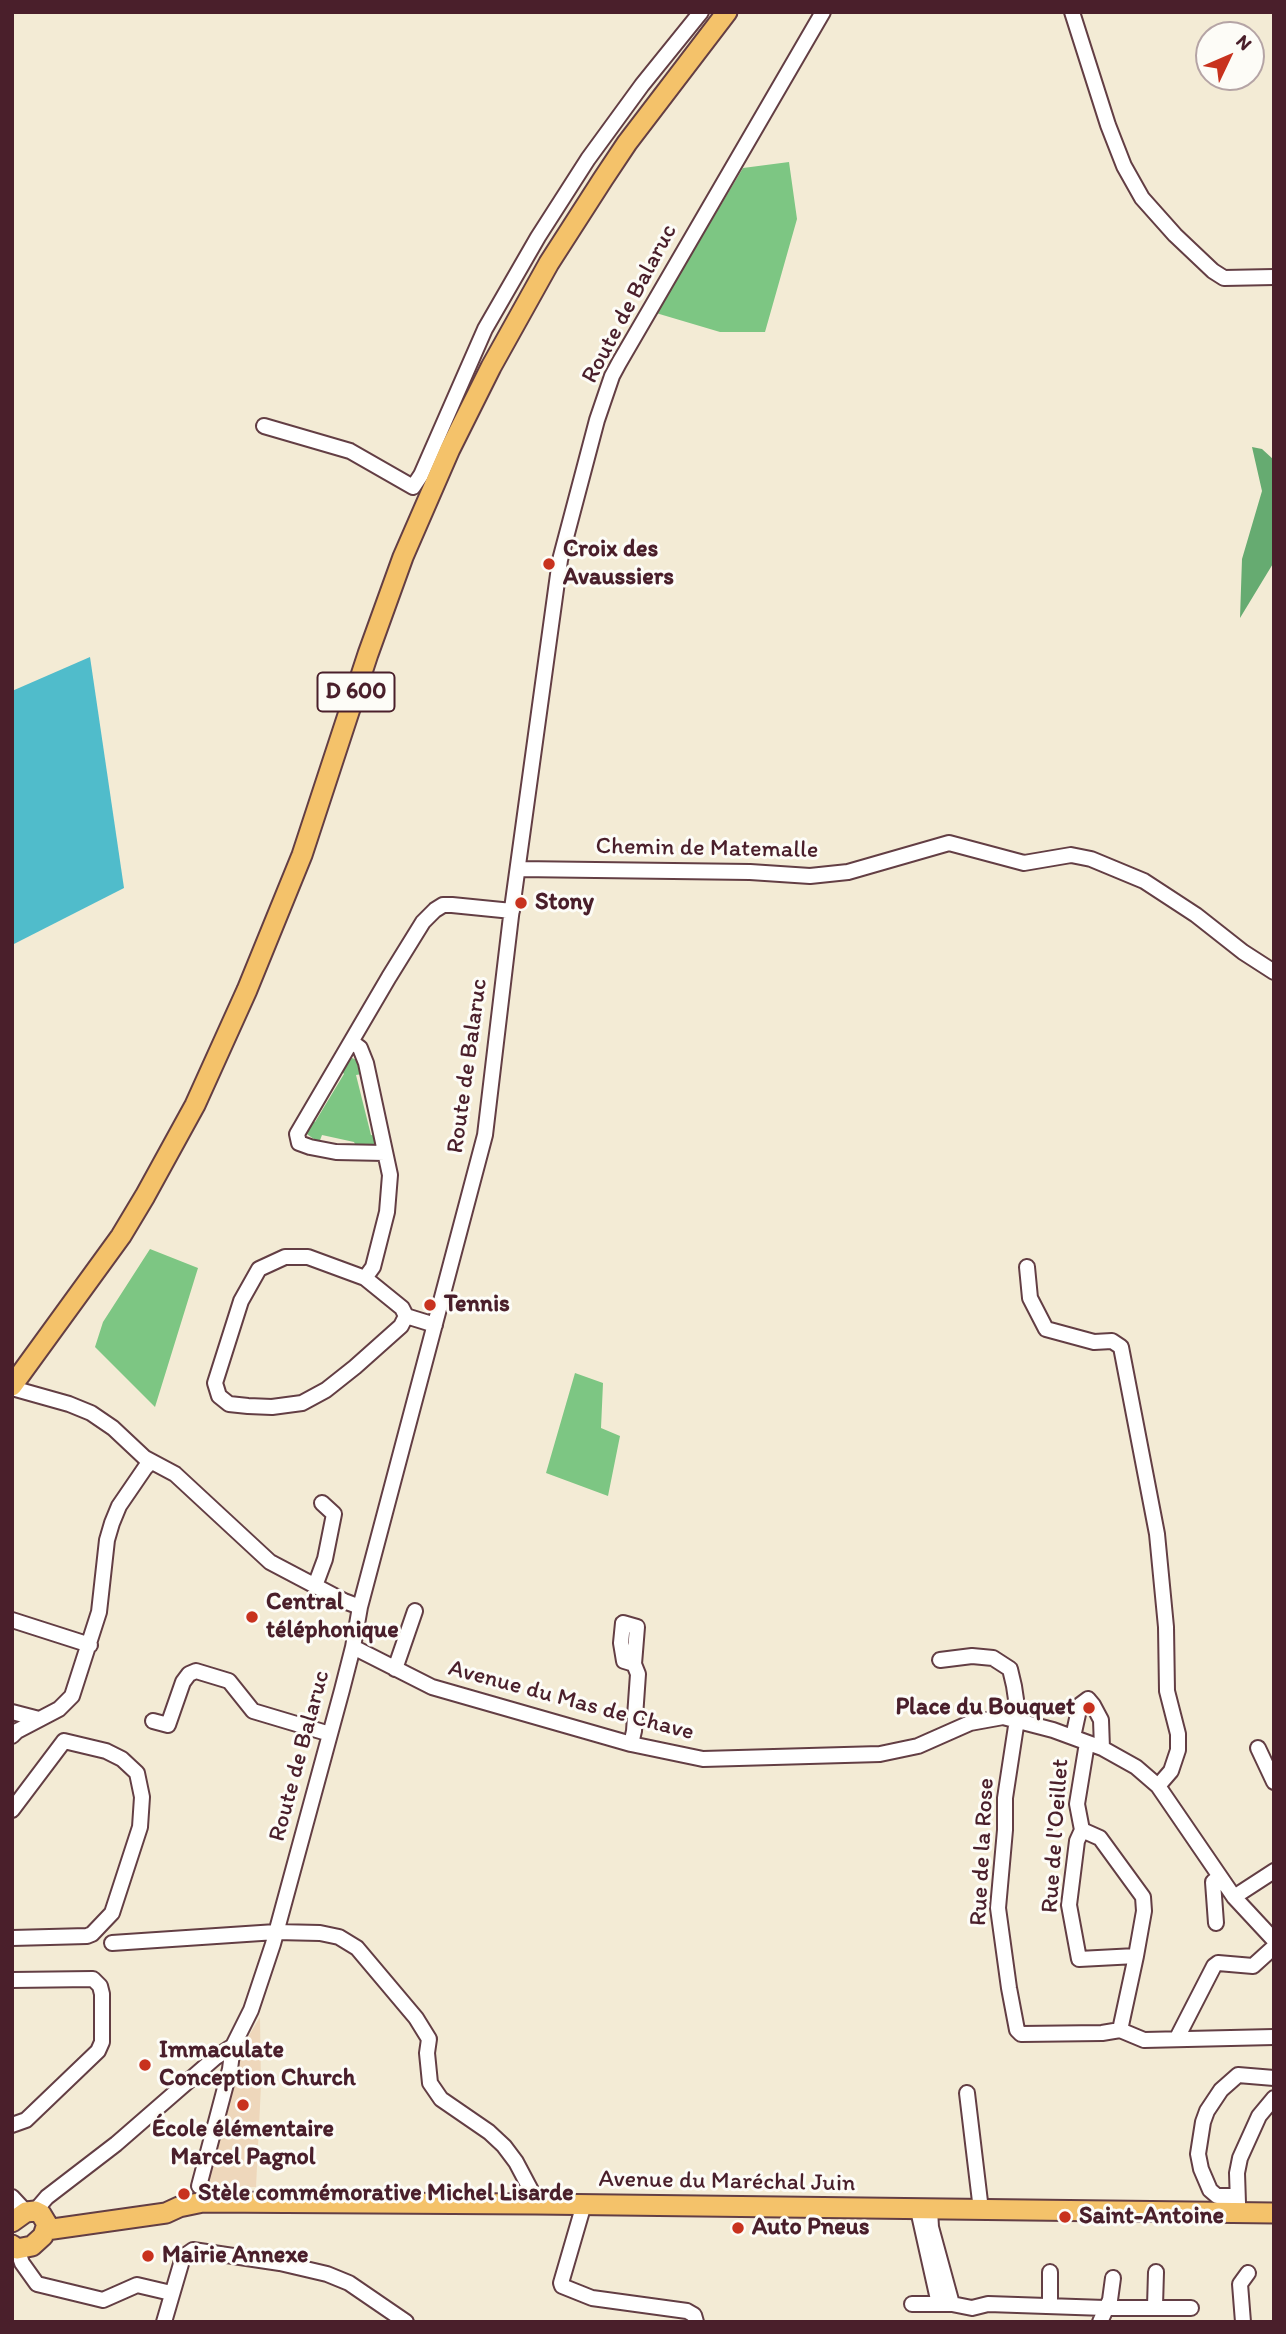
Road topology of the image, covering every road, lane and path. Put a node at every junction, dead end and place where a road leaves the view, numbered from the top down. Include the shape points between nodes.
1 (701, 12) edge
2 (727, 12) edge
3 (823, 12) edge
4 (1072, 12) edge
5 (1274, 277) edge
6 (264, 426) dead end
7 (519, 869) junction
8 (512, 912) junction
9 (1274, 972) edge
10 (352, 1042) junction
11 (384, 1153) junction
12 (1027, 1267) dead end
13 (365, 1278) junction
14 (406, 1316) junction
15 (435, 1325) junction
16 (12, 1387) edge
17 (151, 1462) junction
18 (321, 1503) dead end
19 (316, 1586) junction
20 (360, 1607) junction
21 (415, 1611) dead end
22 (12, 1620) edge
23 (90, 1645) junction
24 (353, 1647) junction
25 (940, 1660) dead end
26 (634, 1664) dead end
27 (395, 1669) junction
28 (12, 1712) edge
29 (38, 1719) junction
30 (1017, 1719) junction
31 (153, 1721) dead end
32 (330, 1734) junction
33 (12, 1736) edge
34 (1073, 1737) junction
35 (1087, 1743) junction
36 (631, 1744) junction
37 (1102, 1748) junction
38 (1258, 1748) dead end
39 (1274, 1782) edge
40 (1158, 1786) junction
41 (12, 1810) edge
42 (1082, 1830) junction
43 (1274, 1871) edge
44 (1219, 1877) junction
45 (1234, 1897) junction
46 (1216, 1923) dead end
47 (276, 1932) junction
48 (12, 1938) edge
49 (1274, 1940) edge
50 (112, 1943) dead end
51 (1274, 1947) edge
52 (1136, 1956) junction
53 (12, 1980) edge
54 (1120, 2030) junction
55 (1274, 2037) edge
56 (1177, 2038) junction
57 (233, 2046) junction
58 (1274, 2078) edge
59 (967, 2093) dead end
60 (1274, 2098) edge
61 (12, 2125) edge
62 (199, 2186) dead end
63 (536, 2204) junction
64 (584, 2204) junction
65 (1238, 2204) junction
66 (924, 2210) junction
67 (981, 2210) junction
68 (30, 2212) edge
69 (1274, 2213) edge
70 (20, 2247) edge
71 (1051, 2272) dead end
72 (1156, 2272) dead end
73 (1248, 2273) dead end
74 (1113, 2278) dead end
75 (171, 2293) junction
76 (912, 2304) dead end
77 (945, 2304) junction
78 (1051, 2306) junction
79 (1155, 2306) junction
80 (1191, 2308) dead end
81 (972, 2315) edge
82 (1103, 2315) edge
83 (164, 2322) edge
84 (407, 2322) edge
85 (696, 2322) edge
86 (1243, 2322) edge

1 - 6 street via 642,85 538,237 485,329 414,486 351,451
2 - 16 main road, D 600 via 603,179 491,367 403,558 302,855 195,1105 121,1236
3 - 7 street, Route de Balaruc via 646,314 604,397 561,560
4 - 5 street via 1116,146 1142,198 1224,278
7 - 8 street, Route de Balaruc
7 - 9 street, Chemin de Matemalle via 810,876 848,872 949,843 1024,863 1071,855 1144,881
8 - 10 street via 452,905 435,910 423,922
8 - 15 street, Route de Balaruc via 485,1135
10 - 11 street via 366,1063
10 - 11 street via 297,1134 299,1143 337,1152
11 - 13 street via 390,1175 387,1212 373,1267
12 - 40 street via 1030,1298 1046,1329 1094,1342 1112,1341 1121,1347 1157,1534 1167,1691 1178,1734 1171,1771
13 - 14 street
13 - 14 street via 307,1257 285,1257 259,1269 241,1301 227,1344 215,1383 219,1396 229,1404 248,1406 302,1403 326,1391 355,1367 401,1326
14 - 15 street
15 - 20 street, Route de Balaruc
16 - 17 street via 91,1413
17 - 19 street via 175,1474 270,1562
17 - 23 street via 112,1523
18 - 19 street via 334,1514
19 - 20 street
20 - 24 street, Route de Balaruc
21 - 27 street
22 - 23 street
23 - 29 street via 72,1696
24 - 27 street, Avenue du Mas de Chave
24 - 32 street, Route de Balaruc
25 - 30 street via 993,1658 1010,1669
26 - 36 street via 638,1674
27 - 36 street, Avenue du Mas de Chave via 432,1687
28 - 29 street
29 - 33 street
30 - 34 street, Avenue du Mas de Chave
30 - 36 street, Avenue du Mas de Chave via 970,1723 918,1746 880,1754 703,1759
30 - 54 street, Rue de la Rose via 1005,1798 998,1908 1017,2030 1026,2035
31 - 32 street via 168,1725 183,1682 196,1671 229,1681 253,1711
32 - 47 street, Route de Balaruc
34 - 35 street, Avenue du Mas de Chave
34 - 37 street via 1080,1705 1088,1699 1101,1720
35 - 37 street, Avenue du Mas de Chave
35 - 42 street, Rue de l'Oeillet via 1077,1804
37 - 40 street, Avenue du Mas de Chave
38 - 39 street
40 - 44 street, Avenue du Mas de Chave
41 - 48 street via 64,1741 122,1759 137,1773 142,1797 140,1827 112,1913 87,1936
42 - 52 street via 1100,1839 1143,1897
42 - 52 street, Rue de l'Oeillet via 1069,1905 1079,1959
43 - 45 street
44 - 45 street, Avenue du Mas de Chave
44 - 46 street via 1213,1882
45 - 49 street, Avenue du Mas de Chave
47 - 50 street
47 - 57 street, Route de Balaruc via 251,2010
47 - 63 street via 320,1933 357,1948 429,2039 430,2083 441,2099 504,2146
51 - 56 street via 1253,1966 1214,1966
52 - 54 street
53 - 61 street via 93,1979 102,1994 102,2042 99,2051 26,2120
54 - 56 street via 1144,2040
55 - 56 street
57 - 62 street
57 - 68 street, Route de Balaruc
58 - 65 street via 1238,2075 1221,2090 1203,2122 1198,2154 1201,2169 1210,2190
59 - 67 street
60 - 65 street via 1259,2116 1240,2158
63 - 64 main road, Avenue du Maréchal Juin
63 - 68 main road, Avenue du Maréchal Juin via 204,2202 166,2213
64 - 66 main road, Avenue du Maréchal Juin
64 - 85 street via 562,2287 592,2298 687,2311
65 - 67 main road, Avenue du Maréchal Juin
65 - 69 main road, Avenue du Maréchal Juin
66 - 67 main road, Avenue du Maréchal Juin
66 - 77 street
68 - 70 main road via 39,2241
70 - 75 street via 22,2263 37,2284 99,2300 137,2285
71 - 78 street
72 - 79 street
73 - 86 street via 1240,2284
74 - 82 street
75 - 83 street
75 - 84 street via 183,2257 193,2250 327,2274 349,2283
76 - 77 street
77 - 81 street
78 - 81 street via 988,2304
78 - 82 street
79 - 80 street
79 - 82 street

